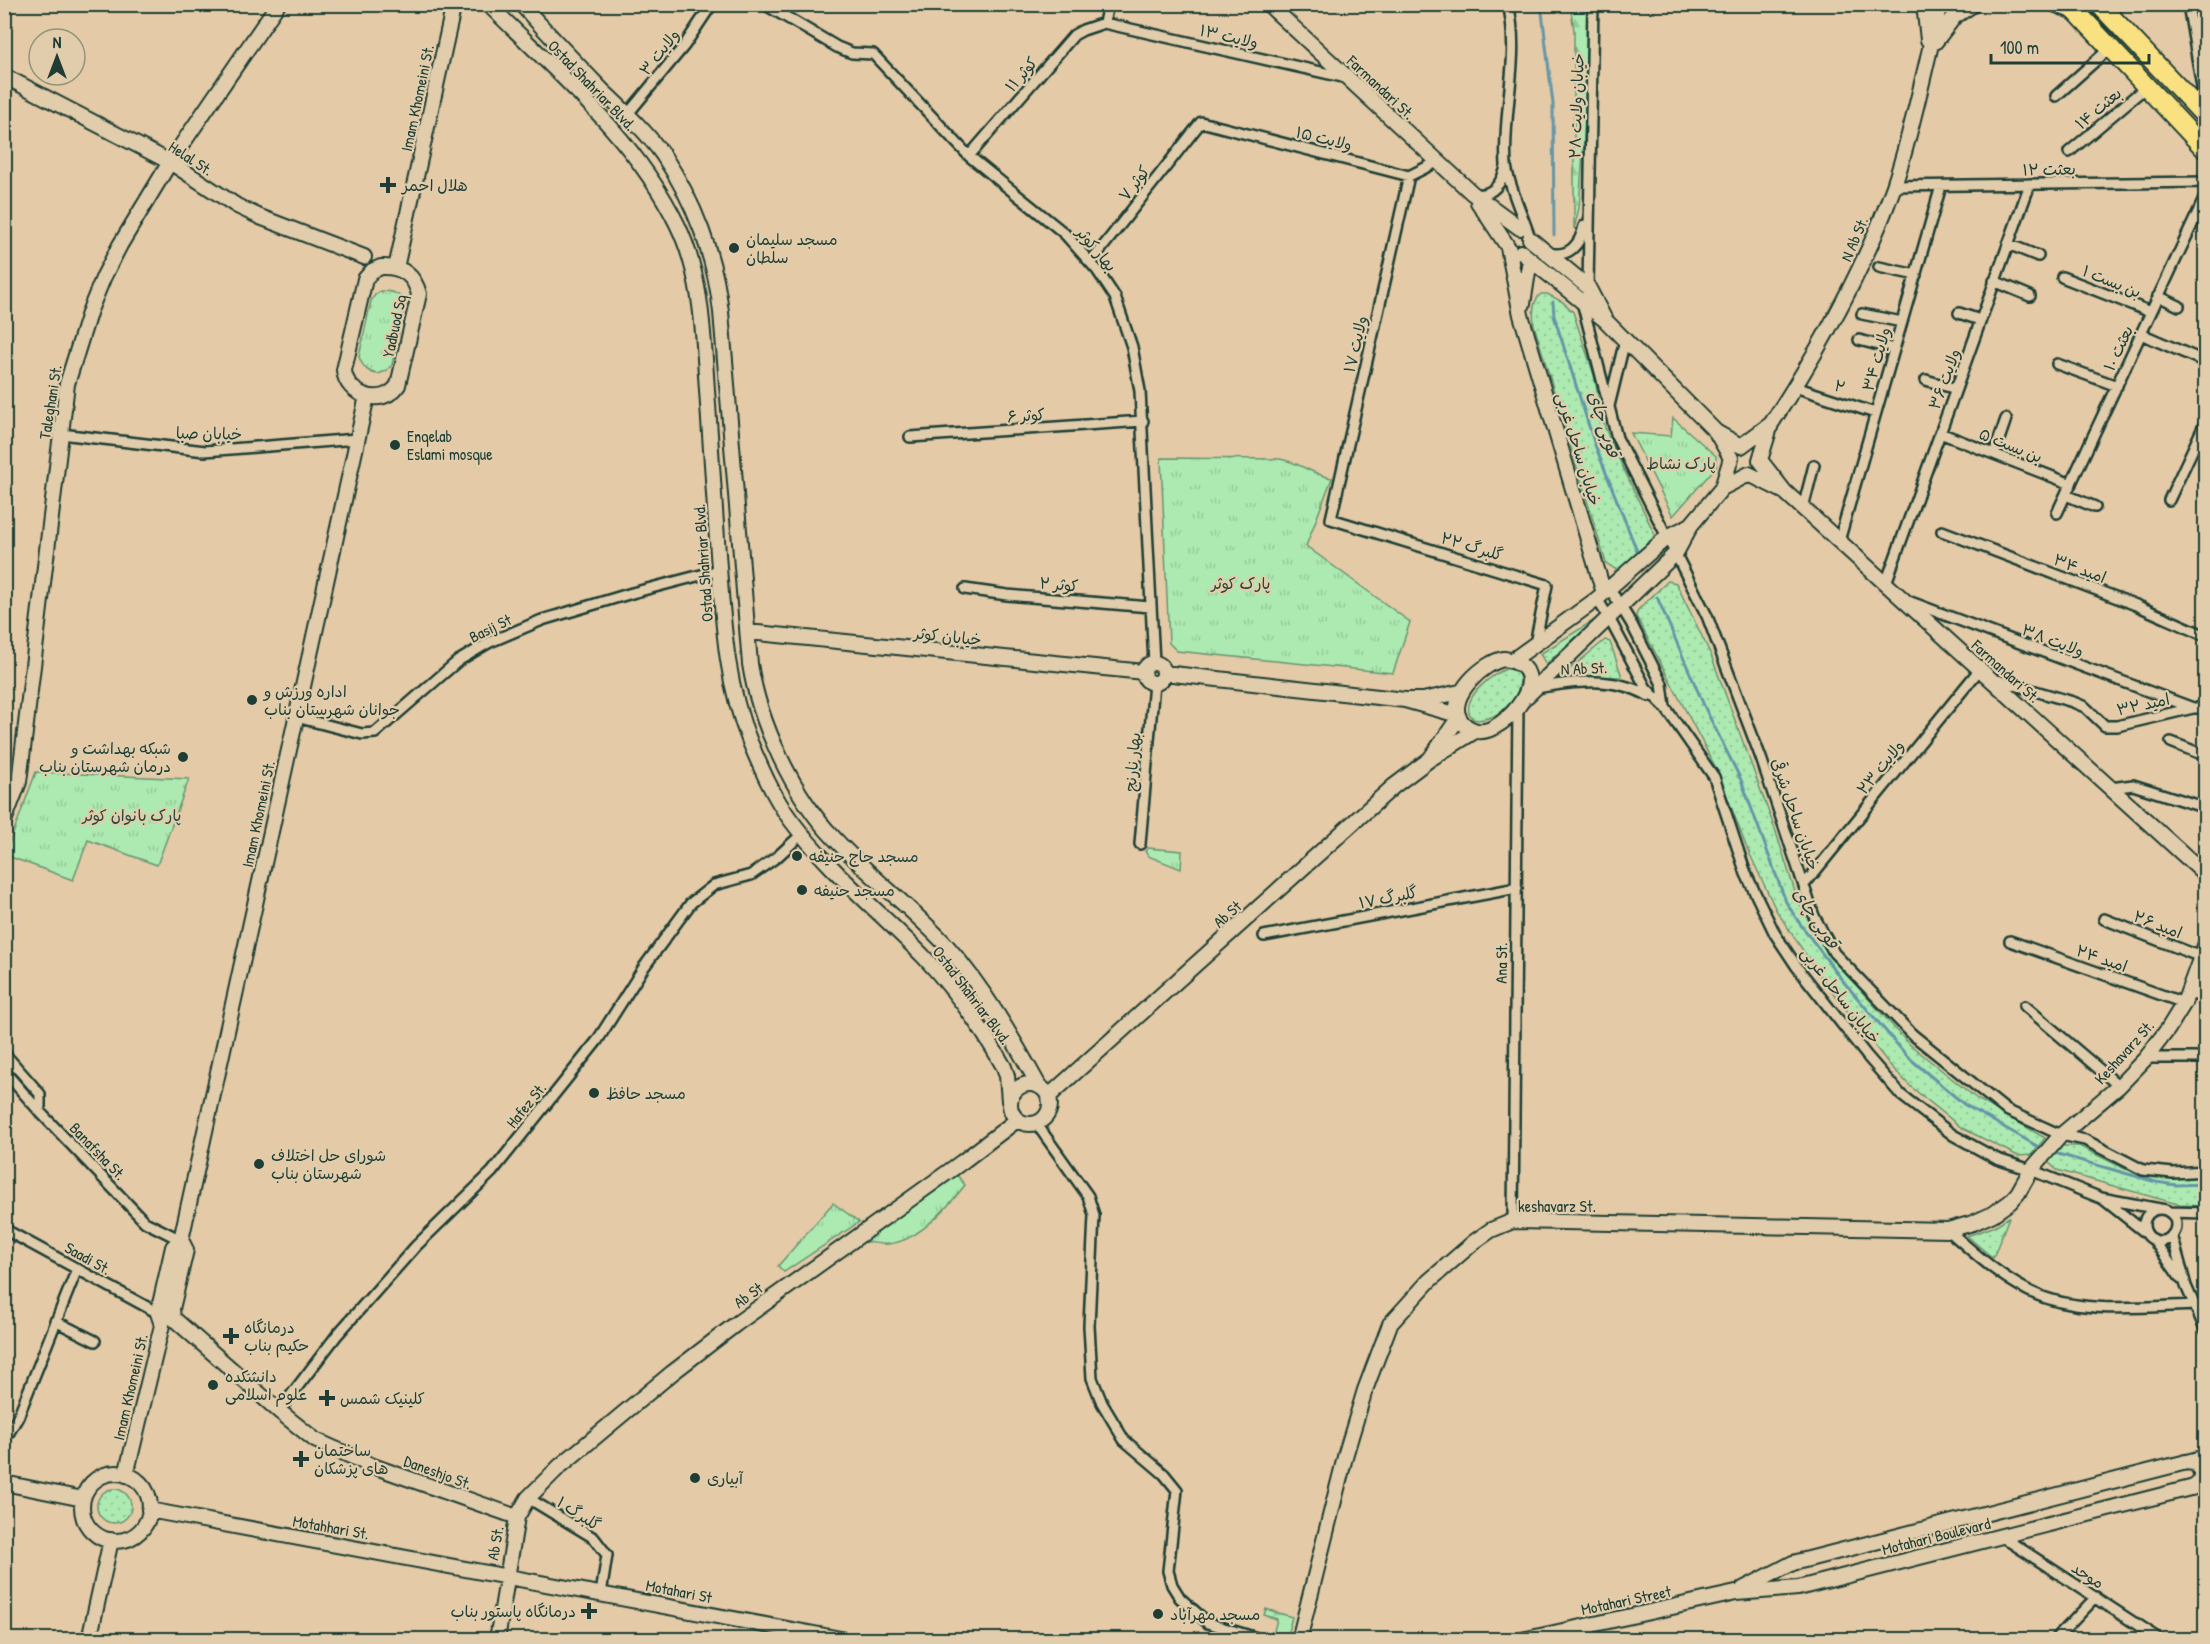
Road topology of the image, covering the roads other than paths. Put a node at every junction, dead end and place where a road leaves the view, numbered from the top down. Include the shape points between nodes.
1 (278, 4) edge
2 (488, 4) edge
3 (521, 4) edge
4 (712, 4) edge
5 (764, 4) edge
6 (1108, 4) edge
7 (1268, 4) edge
8 (1508, 4) edge
9 (1593, 4) edge
10 (1924, 4) edge
11 (1941, 4) edge
12 (1974, 4) edge
13 (2054, 4) edge
14 (2188, 4) edge
15 (454, 5) edge
16 (2101, 5) edge
17 (2073, 9) edge
18 (1104, 23) junction
19 (2110, 48) junction
20 (1928, 51) junction
21 (4, 76) edge
22 (1348, 79) junction
23 (2146, 87) junction
24 (2056, 96) dead end
25 (2205, 111) edge
26 (627, 115) junction
27 (2205, 117) edge
28 (1201, 122) joint
29 (613, 129) junction
30 (2205, 150) edge
31 (2069, 152) dead end
32 (969, 156) junction
33 (170, 162) junction
34 (1437, 162) junction
35 (1506, 168) junction
36 (1409, 176) junction
37 (2205, 182) edge
38 (2030, 184) junction
39 (1893, 186) junction
40 (1941, 186) junction
41 (1472, 193) junction
42 (2205, 195) edge
43 (1588, 209) junction
44 (1527, 234) junction
45 (2008, 244) junction
46 (1516, 250) junction
47 (1547, 253) junction
48 (2038, 256) dead end
49 (364, 257) junction
50 (1090, 262) junction
51 (1879, 267) dead end
52 (394, 268) junction
53 (368, 274) junction
54 (1916, 275) junction
55 (2062, 277) dead end
56 (1994, 281) junction
57 (1588, 287) junction
58 (2030, 296) dead end
59 (2158, 296) junction
60 (1581, 302) junction
61 (2179, 306) dead end
62 (2151, 312) junction
63 (1959, 313) dead end
64 (1862, 314) dead end
65 (1521, 315) junction
66 (1605, 320) junction
67 (1980, 320) junction
68 (1902, 322) junction
69 (2141, 334) junction
70 (1625, 340) junction
71 (1859, 340) dead end
72 (1894, 349) junction
73 (2205, 362) edge
74 (2057, 364) dead end
75 (1926, 380) dead end
76 (2117, 386) junction
77 (1795, 387) junction
78 (1956, 389) junction
79 (367, 396) junction
80 (1609, 409) junction
81 (1875, 413) junction
82 (2006, 419) dead end
83 (1143, 421) junction
84 (2205, 421) edge
85 (1771, 424) junction
86 (1716, 432) junction
87 (1940, 433) junction
88 (61, 434) junction
89 (910, 437) dead end
90 (357, 439) junction
91 (1741, 446) junction
92 (1994, 454) junction
93 (1731, 458) junction
94 (1760, 460) junction
95 (1814, 465) dead end
96 (1749, 474) junction
97 (735, 480) junction
98 (714, 482) junction
99 (2071, 484) junction
100 (1722, 488) junction
101 (1785, 492) junction
102 (2066, 495) junction
103 (2169, 500) dead end
104 (2095, 507) dead end
105 (1803, 508) junction
106 (2057, 513) dead end
107 (1331, 519) joint
108 (1691, 525) junction
109 (1942, 531) dead end
110 (1667, 537) junction
111 (1839, 541) junction
112 (1676, 553) junction
113 (720, 570) junction
114 (1886, 583) junction
115 (965, 589) dead end
116 (1604, 594) junction
117 (1903, 599) junction
118 (1622, 606) junction
119 (1150, 607) junction
120 (1609, 618) junction
121 (748, 632) junction
122 (2205, 636) edge
123 (1535, 644) junction
124 (1513, 660) junction
125 (1154, 673) junction
126 (1985, 673) junction
127 (1460, 692) junction
128 (1527, 697) junction
129 (1405, 700) junction
130 (1665, 706) junction
131 (2193, 708) junction
132 (2205, 708) edge
133 (1458, 716) junction
134 (296, 717) junction
135 (1475, 731) junction
136 (2171, 742) dead end
137 (2205, 756) edge
138 (1430, 759) junction
139 (2111, 788) junction
140 (2205, 808) edge
141 (818, 818) junction
142 (4, 821) edge
143 (802, 834) junction
144 (1140, 844) dead end
145 (2205, 874) edge
146 (1804, 885) junction
147 (1517, 888) junction
148 (2104, 919) dead end
149 (1264, 936) dead end
150 (2010, 941) dead end
151 (2205, 943) edge
152 (2201, 957) junction
153 (2205, 996) edge
154 (2186, 998) junction
155 (2025, 1006) dead end
156 (4, 1053) edge
157 (2146, 1058) junction
158 (2205, 1058) edge
159 (4, 1071) edge
160 (1039, 1086) junction
161 (2119, 1086) junction
162 (1049, 1096) junction
163 (1010, 1101) junction
164 (40, 1112) junction
165 (1017, 1120) junction
166 (1036, 1123) junction
167 (2061, 1135) junction
168 (2031, 1170) junction
169 (2205, 1171) edge
170 (2101, 1198) junction
171 (2165, 1211) junction
172 (2205, 1213) edge
173 (1513, 1221) junction
174 (4, 1229) edge
175 (1948, 1230) junction
176 (2172, 1235) junction
177 (2150, 1236) junction
178 (181, 1240) junction
179 (77, 1269) junction
180 (2186, 1286) junction
181 (2194, 1305) junction
182 (160, 1319) junction
183 (55, 1321) junction
184 (180, 1325) junction
185 (2205, 1331) edge
186 (95, 1341) dead end
187 (279, 1411) junction
188 (4, 1441) edge
189 (131, 1456) junction
190 (2205, 1457) edge
191 (2185, 1462) junction
192 (126, 1475) junction
193 (4, 1483) edge
194 (2199, 1486) edge
195 (83, 1498) junction
196 (528, 1498) junction
197 (149, 1510) junction
198 (164, 1513) junction
199 (517, 1517) junction
200 (2001, 1536) junction
201 (111, 1540) junction
202 (1806, 1560) junction
203 (506, 1576) junction
204 (1813, 1584) junction
205 (1736, 1593) junction
206 (602, 1594) junction
207 (2096, 1597) junction
208 (1586, 1626) junction
209 (1222, 1628) junction
210 (2159, 1639) edge
211 (89, 1640) edge
212 (497, 1640) edge
213 (846, 1640) edge
214 (1218, 1640) edge
215 (1263, 1640) edge
216 (1299, 1640) edge
217 (1522, 1640) edge
218 (1595, 1640) edge
219 (2055, 1640) edge

1 - 33 main road, Taleghani St.
2 - 29 main road, Ostad Shahriar Blvd.
3 - 26 main road, Ostad Shahriar Blvd.
4 - 26 street, ولایت ۳ via 684,46
5 - 32 street, بهار کوثر via 837,47 852,53 873,54
6 - 18 street
7 - 22 main road, Farmandari St.
8 - 35 street via 1512,20 1512,71
9 - 43 street, خیابان ولایت ۲۸
10 - 20 main road, N Ab St.
11 - 20 main road, N Ab St.
12 - 20 main road via 1954,17
13 - 17 main road
14 - 25 street
15 - 52 main road, Imam Khomeini St.
16 - 27 highway
17 - 19 highway
18 - 22 street, ولایت ۱۳
18 - 32 street, کوثر ۱۱ via 1074,35
19 - 23 highway
19 - 24 street
20 - 39 main road, N Ab St. via 1915,117
21 - 33 main road, Helal St.
22 - 34 main road, Farmandari St.
23 - 30 highway
23 - 31 street, بعثت ۱۴
26 - 29 main road
26 - 97 main road, Ostad Shahriar Blvd. via 653,142 670,168 697,220 713,263 721,312
28 - 36 street, ولایت ۱۵
28 - 50 street, کوثر ۷
29 - 98 main road, Ostad Shahriar Blvd. via 654,181 679,226 692,265 702,313
32 - 50 street, بهار کوثر via 1052,221
33 - 49 main road, Helal St. via 260,218
33 - 88 main road, Taleghani St. via 104,276 77,347 67,384
34 - 36 street
34 - 41 main road, Farmandari St.
35 - 41 street via 1491,192
35 - 44 street
36 - 107 street, ولایت ۱۷
37 - 38 street, بعثت ۱۲
38 - 40 street, بعثت ۱۲
38 - 45 street, ولایت ۳۶
39 - 40 street, بعثت ۱۲
39 - 77 main road, N Ab St. via 1840,310
40 - 54 street, ولایت ۳۴
41 - 44 main road, Farmandari St.
41 - 46 main road, Farmandari St.
42 - 59 street, بعثت ۱۰
43 - 47 street, خیابان ولایت ۲۸ via 1582,236 1574,248 1561,255
43 - 57 street, خیابان ولایت ۲۸
44 - 46 main road via 1529,246
44 - 46 main road via 1510,230 1506,237
44 - 47 main road, Farmandari St.
45 - 48 street
45 - 56 street, ولایت ۳۶
46 - 60 main road
46 - 65 main road, خیابان ساحل غربی
46 - 65 main road, خیابان ساحل غربی
47 - 57 main road, Farmandari St.
49 - 52 street
49 - 53 street
50 - 83 street, بهار کوثر via 1106,282 1122,314 1136,365
51 - 54 street
52 - 53 main road via 381,267
52 - 79 main road, Yadbuod Sq via 410,276 419,294 398,385 381,397
53 - 79 main road via 344,370 352,388
54 - 68 street, ولایت ۳۴
55 - 62 street, بن بست ۱
56 - 58 street
56 - 67 street, ولایت ۳۶
57 - 60 main road
57 - 66 main road
59 - 61 street
59 - 62 street, بعثت ۱۰
60 - 66 main road
60 - 80 street, خیابان ساحل شرقی
62 - 69 street, بعثت ۱۰
63 - 67 street
64 - 68 street
65 - 116 main road, خیابان ساحل غربی
66 - 70 main road
67 - 78 street, ولایت ۳۶
68 - 72 street, ولایت ۳۴
69 - 73 street
69 - 76 street, بعثت ۱۰
70 - 80 street, خیابان ساحل شرقی
70 - 86 main road
71 - 72 street
72 - 81 street, ولایت ۳۴
74 - 76 street
75 - 78 street
76 - 99 street, بعثت ۱۰
77 - 81 street, ۲
77 - 85 main road, N Ab St.
78 - 87 street, ولایت ۳۶
79 - 90 main road, Imam Khomeini St.
80 - 110 street, خیابان ساحل شرقی via 1617,438
81 - 111 street, ولایت ۳۴
82 - 92 street
83 - 89 street, کوثر ۶
83 - 119 street, بهار کوثر
84 - 103 street
85 - 91 main road, N Ab St.
85 - 94 main road, N Ab St.
86 - 91 main road
86 - 93 main road
87 - 92 street, بن بست ۵
87 - 114 street, ولایت ۳۶
88 - 90 street, خیابان صبا via 205,451
88 - 142 main road, Taleghani St. via 19,782
90 - 134 main road, Imam Khomeini St.
91 - 93 main road
91 - 94 main road via 1755,449
92 - 99 street, بن بست ۵
93 - 96 main road via 1736,470
93 - 100 main road, N Ab St.
94 - 96 main road via 1757,469
94 - 101 main road
95 - 105 street
96 - 100 main road, N Ab St.
96 - 101 main road
97 - 98 main road
97 - 121 main road, Ostad Shahriar Blvd.
98 - 113 main road, Ostad Shahriar Blvd.
99 - 102 street, بعثت ۱۰
100 - 108 main road, N Ab St.
101 - 105 main road, Farmandari St.
102 - 104 street
102 - 106 street, بعثت ۱۰
105 - 111 main road, Farmandari St.
107 - 123 street, گلبرگ ۲۲ via 1547,585
108 - 110 main road, N Ab St.
108 - 112 main road, N Ab St.
109 - 122 street, امید ۳۴ via 2136,605
110 - 112 street, خیابان ساحل شرقی
110 - 116 main road, N Ab St.
111 - 114 main road, Farmandari St.
112 - 118 main road, N Ab St.
112 - 146 street, خیابان ساحل شرقی via 1707,616
113 - 134 street, Basij St via 542,620 490,642 458,661 375,733 362,734
113 - 143 main road, Ostad Shahriar Blvd. via 726,655 740,718 772,788
114 - 117 main road, Farmandari St.
115 - 119 street, کوثر ۲
116 - 118 street
116 - 120 street
116 - 123 main road, N Ab St.
117 - 126 main road, Farmandari St.
117 - 131 street, ولایت ۳۸
118 - 120 main road, N Ab St.
118 - 130 street, خیابان ساحل غربی via 1662,684
119 - 125 street, بهار کوثر
120 - 128 main road, N Ab St.
120 - 130 street, خیابان ساحل غربی via 1646,688
121 - 125 main road, خیابان کوثر
121 - 141 main road, Ostad Shahriar Blvd. via 752,679 763,719
123 - 124 main road, N Ab St.
124 - 127 main road via 1504,658 1490,663
124 - 128 main road via 1526,671 1530,688
125 - 129 main road, خیابان کوثر
125 - 144 street, بهار نارنج
126 - 131 street, امید ۳۲ via 2067,699 2085,707 2105,726
126 - 139 main road, Farmandari St.
126 - 146 street, ولایت ۲۳
127 - 129 main road, خیابان کوثر
127 - 133 main road
128 - 130 street, N Ab St. via 1582,682 1613,682 1637,689
128 - 135 main road via 1491,730
128 - 147 street, Ana St.
129 - 133 main road, خیابان کوثر
130 - 168 street, خیابان ساحل غربی via 1714,777 1746,874 1775,934 1867,1056 1901,1095 1953,1135 1997,1159
131 - 132 street, امید ۳۲
133 - 135 main road
133 - 138 main road
134 - 178 main road, Imam Khomeini St.
135 - 138 main road
136 - 137 street
138 - 162 main road, Ab St via 1394,786
139 - 140 street via 2133,785
139 - 145 main road, Farmandari St.
141 - 143 main road
141 - 160 main road, Ostad Shahriar Blvd. via 832,837 946,946 981,991
143 - 163 main road, Ostad Shahriar Blvd. via 842,879 926,959 959,999 1004,1066
143 - 187 street, Hafez St. via 751,875 714,885 691,903 597,1041 492,1172 409,1254 337,1335
146 - 167 street, خیابان ساحل شرقی via 1814,916 1834,953 1912,1035 2006,1110
147 - 149 street, گلبرگ ۱۷
147 - 173 street, Ana St.
148 - 152 street, امید ۲۶
150 - 154 street, امید ۲۴
151 - 152 main road, Keshavarz St.
152 - 154 main road, Keshavarz St.
153 - 154 street, امید ۲۴
154 - 157 main road, Keshavarz St.
155 - 161 street
156 - 164 street via 40,1094
157 - 158 street
157 - 161 main road, Keshavarz St.
159 - 164 street, Banafsha St.
160 - 162 main road
160 - 163 main road via 1020,1086
161 - 167 main road, Keshavarz St.
162 - 166 main road via 1050,1109
163 - 165 main road
164 - 178 street, Banafsha St. via 145,1222
165 - 166 main road
165 - 196 main road, Ab St via 672,1372 558,1467
166 - 209 street via 1092,1204 1089,1326 1090,1368 1095,1388 1124,1440 1177,1490 1168,1571 1172,1585 1190,1609
167 - 168 main road, Keshavarz St.
167 - 169 street, خیابان ساحل شرقی via 2085,1140 2144,1170
168 - 170 street, خیابان ساحل غربی
168 - 175 main road, keshavarz St. via 2018,1192 2002,1208
170 - 171 street, خیابان ساحل غربی
170 - 177 street, خیابان ساحل غربی
171 - 172 street, خیابان ساحل غربی
171 - 176 street via 2176,1221
171 - 177 street via 2151,1212 2145,1219
173 - 175 main road, keshavarz St.
173 - 216 main road, keshavarz St. via 1474,1242 1429,1281 1390,1324 1346,1453
174 - 179 street, Saadi St.
175 - 181 street via 1990,1266 2030,1292 2064,1303 2115,1308
176 - 177 street via 2165,1240
176 - 180 street
177 - 180 street, خیابان ساحل غربی
178 - 182 main road, Imam Khomeini St. via 173,1247
178 - 184 main road, Imam Khomeini St. via 186,1250 172,1310
179 - 182 street, Saadi St.
179 - 183 street
180 - 181 street
181 - 185 street
182 - 184 main road
182 - 189 main road, Imam Khomeini St.
183 - 186 street
183 - 188 street via 18,1417
184 - 187 main road, Daneshjo St.
187 - 199 main road, Daneshjo St. via 315,1440 373,1466
189 - 192 main road, Imam Khomeini St.
189 - 198 main road via 150,1481
190 - 191 main road, Motahari Boulevard
191 - 194 main road via 2194,1463 2201,1474
191 - 202 main road, Motahari Boulevard
192 - 195 main road via 111,1473 99,1477 88,1486
192 - 197 main road via 144,1488
193 - 195 main road
194 - 200 main road, Motahari Boulevard
195 - 201 main road via 86,1524 99,1536
196 - 199 main road, Ab St
196 - 206 street, گلبرگ ۱ via 594,1538 607,1555
197 - 198 main road, Motahhari St.
197 - 201 main road via 144,1525 136,1533 123,1540
198 - 203 main road, Motahhari St.
199 - 203 main road, Ab St.
200 - 204 main road, Motahari Boulevard
200 - 207 street, موحد
201 - 211 main road
202 - 204 main road via 1799,1564 1797,1572 1804,1584
202 - 205 main road, Motahari Boulevard
203 - 206 main road, Motahari St
203 - 212 main road, Ab St.
204 - 205 main road, Motahari Boulevard
205 - 208 main road, Motahari Street
206 - 213 main road, Motahari St
207 - 210 street, موحد
207 - 219 street
208 - 217 main road, Motahari Street
208 - 218 street
209 - 214 street
209 - 215 street

